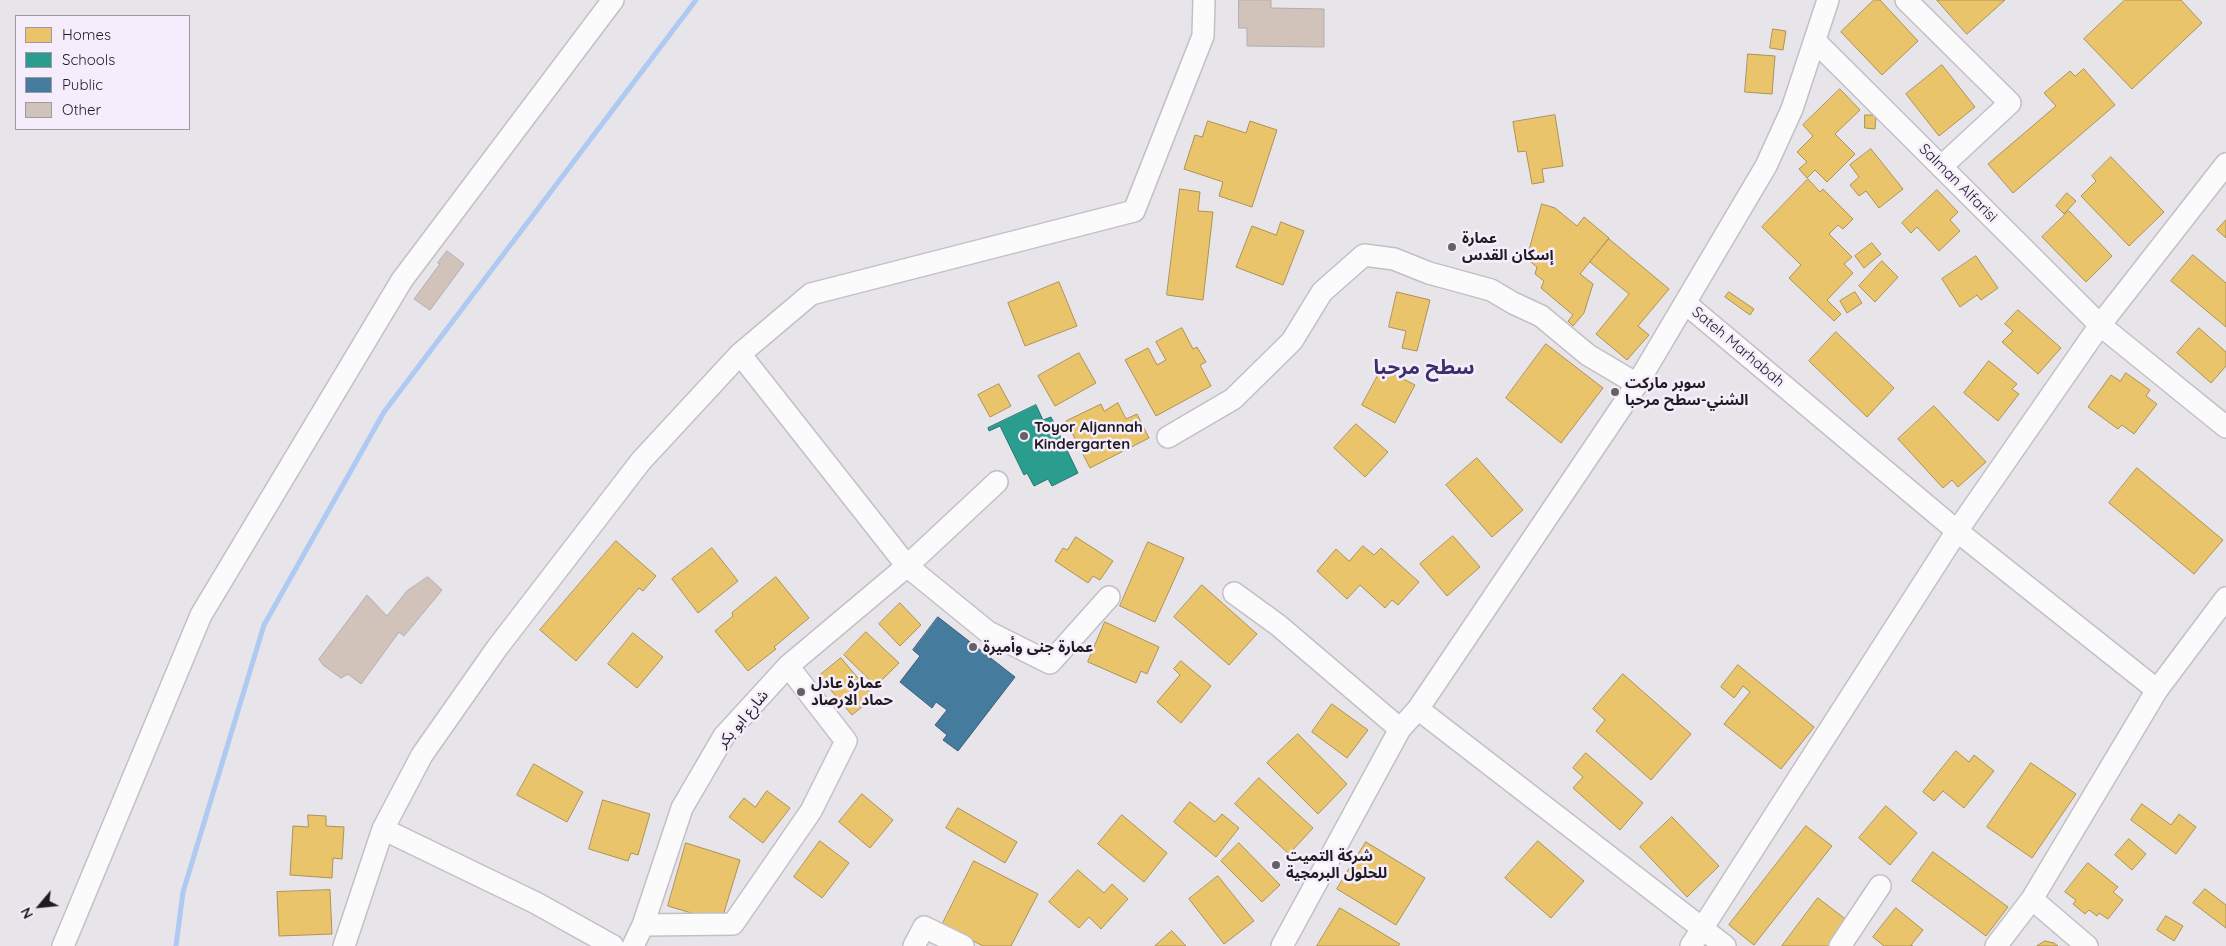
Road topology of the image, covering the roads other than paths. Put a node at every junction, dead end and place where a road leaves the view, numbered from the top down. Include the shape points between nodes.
1 (613, 0) edge
2 (1204, 0) edge
3 (1828, 0) edge
4 (1906, 0) edge
5 (1815, 41) junction
6 (2226, 164) edge
7 (1941, 167) junction
8 (1685, 303) junction
9 (2100, 325) junction
10 (740, 354) junction
11 (1637, 384) junction
12 (2226, 427) edge
13 (1168, 438) dead end
14 (997, 482) dead end
15 (1957, 531) junction
16 (907, 566) junction
17 (1234, 593) dead end
18 (1109, 596) dead end
19 (2226, 598) edge
20 (788, 666) junction
21 (2157, 690) junction
22 (1418, 709) junction
23 (1400, 729) junction
24 (383, 829) junction
25 (1880, 886) dead end
26 (2032, 898) junction
27 (643, 925) junction
28 (1697, 938) edge
29 (63, 946) edge
30 (344, 946) edge
31 (613, 946) edge
32 (633, 946) edge
33 (914, 946) edge
34 (963, 946) edge
35 (1282, 946) edge
36 (1725, 946) edge
37 (1840, 946) edge
38 (1996, 946) edge
39 (2087, 946) edge

1 - 29 street via 402,280 201,615
2 - 10 street via 1203,36 1134,211 811,294
3 - 5 street, Sateh Marhabah
4 - 7 street via 2010,103
5 - 7 street, Salman Alfarisi
5 - 8 street, Sateh Marhabah via 1792,109 1766,166
6 - 9 street
7 - 9 street, Salman Alfarisi
8 - 11 street
8 - 15 street, Sateh Marhabah
9 - 12 street, Salman Alfarisi
9 - 15 street
10 - 16 street
10 - 24 street via 641,460 497,648 422,755
11 - 13 street via 1588,355 1540,316 1491,290 1429,273 1394,258 1364,255 1322,292 1292,341 1233,399
11 - 22 street
14 - 16 street, شارع ابو بكر
15 - 21 street, Sateh Marhabah
15 - 28 street
16 - 18 street via 988,632 1050,663
16 - 20 street, شارع ابو بكر
17 - 23 street via 1278,625
19 - 21 street
20 - 27 street, شارع ابو بكر via 724,736 682,808
20 - 27 street via 846,741 811,811 733,924
21 - 26 street
22 - 23 street
22 - 28 street
23 - 35 street
24 - 30 street
24 - 31 street via 536,903
25 - 37 street
26 - 38 street
26 - 39 street
27 - 32 street, شارع ابو بكر
28 - 36 street
33 - 34 street via 924,927

